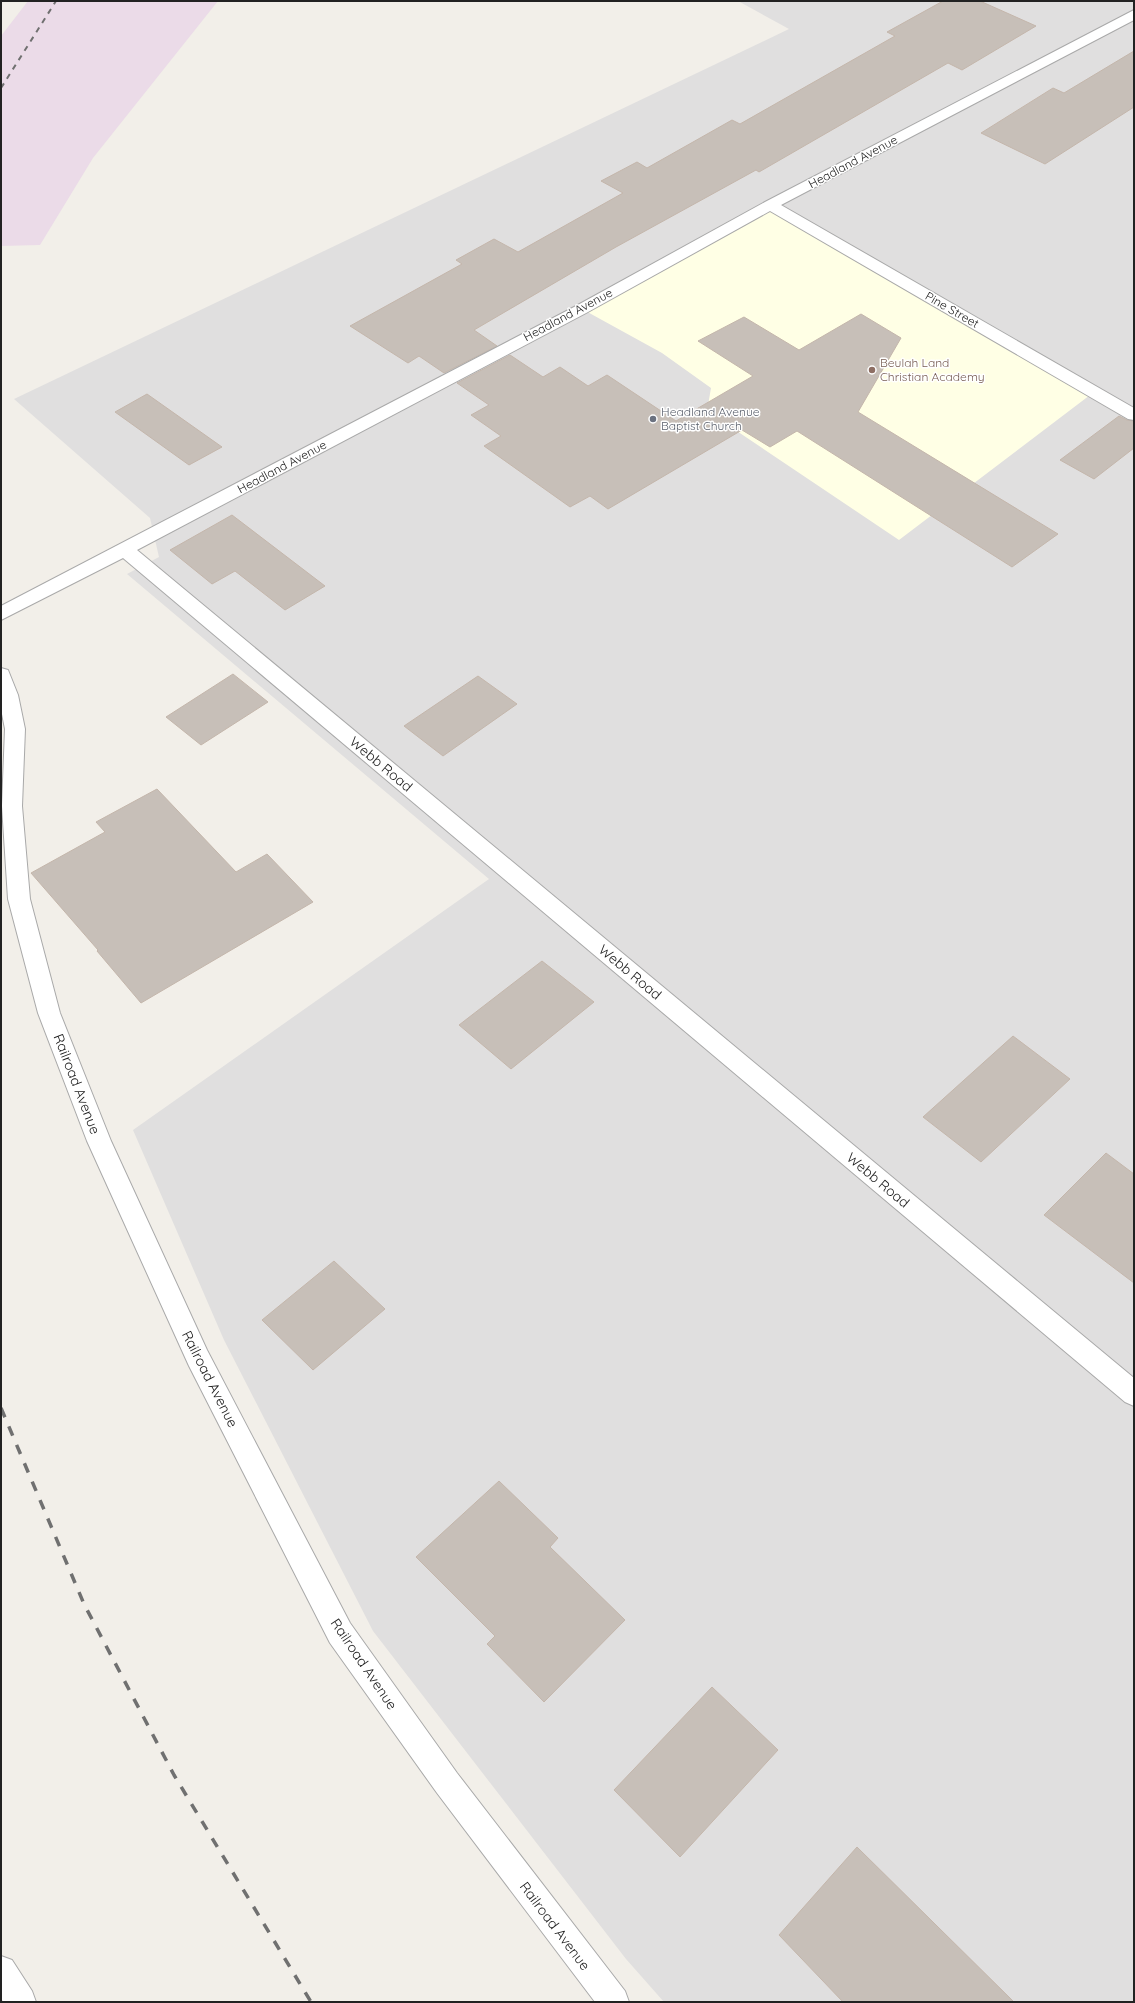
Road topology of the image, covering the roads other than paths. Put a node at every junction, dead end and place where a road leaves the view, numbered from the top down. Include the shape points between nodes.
1 (1134, 14) edge
2 (770, 205) junction
3 (1134, 415) edge
4 (125, 550) junction
5 (1, 614) edge
6 (1, 675) edge
7 (1134, 1394) edge
8 (1, 1971) edge
9 (21, 2002) edge
10 (614, 2002) edge

1 - 2 street, Headland Avenue
2 - 3 street, Pine Street
2 - 4 street, Headland Avenue via 582,309
4 - 5 street, Headland Avenue
4 - 7 street, Webb Road
6 - 10 street, Railroad Avenue via 15,729 12,806 19,899 49,1013 99,1141 195,1351 340,1633 447,1783
8 - 9 street

